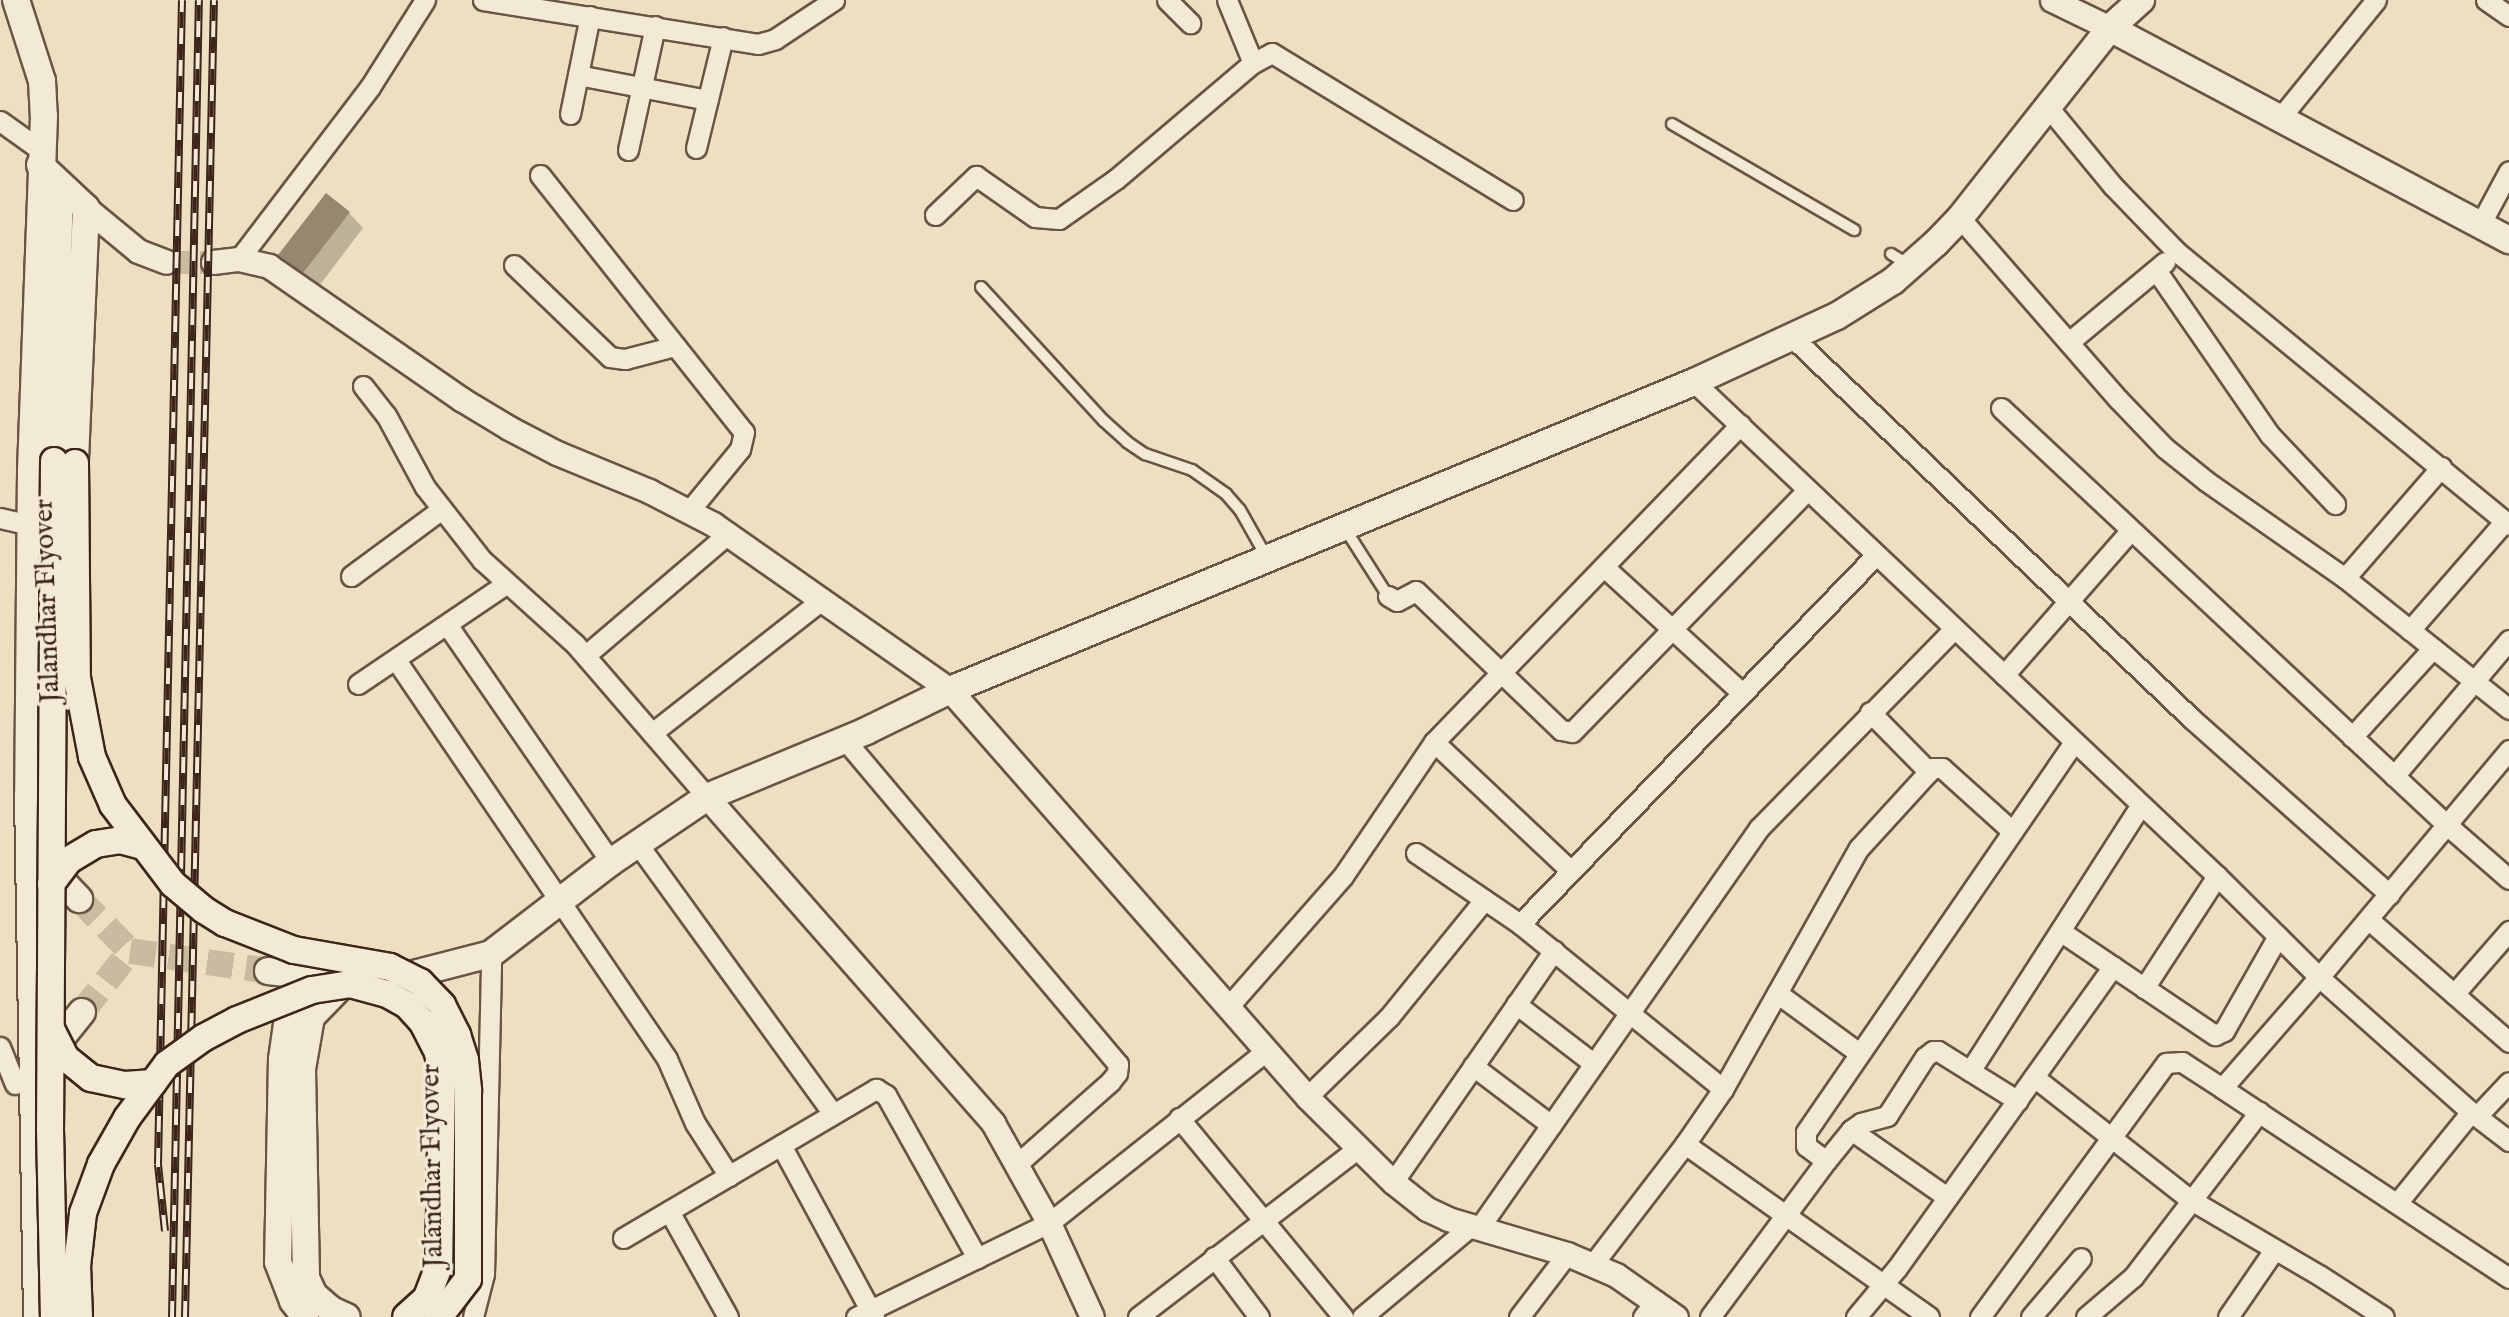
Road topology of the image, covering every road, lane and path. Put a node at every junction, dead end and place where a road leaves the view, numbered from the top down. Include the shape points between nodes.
1 (16, 0) edge
2 (425, 0) edge
3 (483, 0) edge
4 (834, 0) edge
5 (1167, 0) edge
6 (1227, 0) edge
7 (2052, 0) edge
8 (2141, 0) edge
9 (2376, 0) edge
10 (2486, 0) edge
11 (590, 16) junction
12 (2509, 16) edge
13 (1190, 23) dead end
14 (655, 26) junction
15 (2110, 28) junction
16 (723, 37) junction
17 (1252, 64) junction
18 (578, 75) junction
19 (642, 87) junction
20 (708, 100) junction
21 (2048, 107) junction
22 (570, 114) dead end
23 (2280, 118) junction
24 (0, 121) edge
25 (1672, 124) dead end
26 (696, 148) dead end
27 (628, 150) dead end
28 (41, 158) junction
29 (2509, 171) edge
30 (540, 175) dead end
31 (60, 184) junction
32 (1513, 200) dead end
33 (86, 208) junction
34 (935, 215) dead end
35 (1960, 218) junction
36 (2480, 225) junction
37 (1854, 230) dead end
38 (2509, 240) edge
39 (2177, 252) junction
40 (239, 259) junction
41 (166, 262) tunnel mouth
42 (213, 262) tunnel mouth
43 (514, 265) dead end
44 (2156, 270) junction
45 (981, 287) dead end
46 (1792, 337) junction
47 (2069, 342) junction
48 (675, 346) junction
49 (1694, 382) junction
50 (363, 386) dead end
51 (2001, 408) dead end
52 (1740, 425) junction
53 (65, 462) junction
54 (2441, 467) junction
55 (1807, 490) junction
56 (2335, 504) dead end
57 (442, 509) junction
58 (689, 511) junction
59 (0, 518) edge
60 (2507, 523) edge
61 (31, 525) junction
62 (1344, 527) junction
63 (2130, 531) junction
64 (729, 533) junction
65 (1876, 555) junction
66 (1268, 559) junction
67 (1604, 567) junction
68 (351, 576) dead end
69 (2345, 578) junction
70 (507, 583) junction
71 (1388, 596) joint
72 (823, 599) junction
73 (2069, 602) junction
74 (448, 626) junction
75 (1954, 629) junction
76 (1673, 630) junction
77 (2410, 630) junction
78 (2509, 640) edge
79 (2433, 648) junction
80 (586, 655) junction
81 (396, 660) junction
82 (1500, 672) junction
83 (2004, 675) junction
84 (2475, 681) junction
85 (358, 684) dead end
86 (950, 690) junction
87 (1742, 693) junction
88 (2509, 709) edge
89 (1870, 712) junction
90 (652, 733) junction
91 (2352, 737) junction
92 (845, 740) junction
93 (1434, 742) junction
94 (2074, 742) junction
95 (2509, 750) edge
96 (1929, 772) junction
97 (2394, 776) junction
98 (707, 797) junction
99 (2140, 806) junction
100 (2447, 825) junction
101 (2012, 831) junction
102 (637, 843) junction
103 (142, 846) junction
104 (29, 847) junction
105 (1416, 853) dead end
106 (611, 862) junction
107 (1571, 871) junction
108 (2217, 876) junction
109 (2509, 879) edge
110 (51, 884) junction
111 (2389, 894) junction
112 (79, 899) tunnel mouth
113 (561, 900) junction
114 (1485, 900) junction
115 (2368, 919) junction
116 (1520, 924) junction
117 (2060, 931) junction
118 (2509, 931) edge
119 (2278, 936) junction
120 (1554, 950) junction
121 (491, 954) junction
122 (2113, 967) junction
123 (268, 971) tunnel mouth
124 (300, 976) junction
125 (2319, 978) junction
126 (346, 979) junction
127 (2144, 988) junction
128 (1777, 993) junction
129 (2454, 994) junction
130 (1516, 1004) junction
131 (1228, 1007) junction
132 (82, 1012) tunnel mouth
133 (1629, 1012) junction
134 (51, 1029) junction
135 (2509, 1042) edge
136 (0, 1046) edge
137 (1266, 1051) junction
138 (1859, 1053) junction
139 (1593, 1063) junction
140 (1474, 1066) junction
141 (1970, 1072) junction
142 (2034, 1077) junction
143 (20, 1082) edge
144 (2509, 1082) edge
145 (153, 1083) junction
146 (1723, 1088) junction
147 (2222, 1088) junction
148 (1307, 1097) junction
149 (2018, 1101) junction
150 (2259, 1112) junction
151 (833, 1114) junction
152 (2475, 1114) junction
153 (1179, 1118) junction
154 (1551, 1125) junction
155 (1851, 1130) junction
156 (2111, 1137) junction
157 (2509, 1141) edge
158 (1685, 1144) junction
159 (781, 1145) junction
160 (1357, 1149) junction
161 (1826, 1161) junction
162 (1017, 1164) junction
163 (729, 1176) junction
164 (1394, 1182) junction
165 (1948, 1197) junction
166 (2191, 1200) junction
167 (2398, 1202) junction
168 (669, 1210) junction
169 (1787, 1215) junction
170 (1261, 1219) junction
171 (1049, 1223) junction
172 (1475, 1227) junction
173 (623, 1238) dead end
174 (2274, 1251) junction
175 (1567, 1254) junction
176 (1214, 1257) junction
177 (976, 1258) junction
178 (2081, 1258) dead end
179 (1592, 1265) junction
180 (2509, 1278) edge
181 (1884, 1283) junction
182 (1650, 1309) edge
183 (1152, 1313) edge
184 (867, 1315) edge
185 (37, 1317) edge
186 (54, 1317) edge
187 (79, 1317) edge
188 (305, 1317) edge
189 (347, 1317) edge
190 (406, 1317) edge
191 (439, 1317) edge
192 (473, 1317) edge
193 (728, 1317) edge
194 (1092, 1317) edge
195 (1259, 1317) edge
196 (1343, 1317) edge
197 (1362, 1317) edge
198 (1519, 1317) edge
199 (1676, 1317) edge
200 (1710, 1317) edge
201 (1856, 1317) edge
202 (1928, 1317) edge
203 (1980, 1317) edge
204 (2031, 1317) edge
205 (2086, 1317) edge
206 (2228, 1317) edge
207 (2384, 1317) edge

1 - 28 main road via 43,81
2 - 40 street via 370,87
3 - 11 street
4 - 16 street via 767,42
5 - 13 street
6 - 17 street
7 - 15 street
8 - 15 main road
9 - 23 street
10 - 12 street
11 - 14 street
11 - 18 street
14 - 16 street
14 - 19 street
15 - 21 main road
15 - 23 main road
16 - 20 street
17 - 32 street via 1264,55 1279,55
17 - 34 street via 1116,179 1059,219 1035,217 976,176
18 - 19 street
18 - 22 street
19 - 20 street
19 - 27 street
20 - 26 street
21 - 35 main road
21 - 39 street via 2135,211
23 - 36 main road
24 - 28 street
25 - 37 lane
28 - 31 main road
28 - 61 main road
29 - 36 street
30 - 48 street
31 - 33 main road
31 - 53 main road, Jalandhar Flyover
33 - 41 street via 138,251
33 - 53 main road, Jalandhar Flyover
35 - 46 main road via 1900,260 1893,281
35 - 47 street
36 - 38 main road
39 - 44 street
39 - 54 street
40 - 42 street
40 - 58 street via 269,266 509,428
43 - 48 street via 611,357 625,359
44 - 47 street
44 - 56 street via 2270,435
45 - 66 lane via 1127,442 1145,454 1192,470 1226,494
46 - 49 main road
46 - 73 street
47 - 69 street via 2165,448
48 - 58 street via 744,432 740,449
49 - 52 street
49 - 62 main road
50 - 57 street via 386,415 411,464
51 - 63 street
52 - 55 street
52 - 67 street
53 - 103 main road, Jalandhar Flyover, bridge via 77,678 92,757 113,805
53 - 110 main road, Jalandhar Flyover, bridge
54 - 60 street
54 - 69 street
55 - 65 street
55 - 76 street
57 - 68 street
57 - 70 street via 482,560
58 - 64 street
59 - 61 street
60 - 77 street
61 - 104 main road
62 - 66 main road
62 - 71 lane
63 - 73 street
63 - 91 street
64 - 72 street
64 - 80 street
65 - 75 street
65 - 87 street
66 - 86 main road
67 - 76 street
67 - 82 street
69 - 77 street
70 - 74 street
70 - 80 street
71 - 82 street via 1398,601 1416,591
72 - 86 street
72 - 90 street
73 - 83 street
73 - 111 street via 2192,719
74 - 81 street
74 - 106 street
75 - 83 street
75 - 89 street
76 - 82 street via 1572,732 1561,730
76 - 87 street
77 - 79 street
78 - 84 street
79 - 84 street
79 - 91 street
80 - 90 street
81 - 85 street
81 - 113 street
82 - 93 street
83 - 94 street
84 - 88 street
84 - 97 street
86 - 92 main road
86 - 131 street
87 - 107 street
89 - 96 street
89 - 133 street via 1759,828
90 - 98 street
91 - 97 street
92 - 98 main road
92 - 162 street via 1118,1064 1110,1082
93 - 107 street
93 - 131 street via 1343,876
94 - 99 street
94 - 101 street
95 - 100 street
96 - 101 street via 1935,766 1942,768
96 - 128 street via 1859,848
97 - 100 street
98 - 102 main road
98 - 162 street via 974,1100
99 - 108 street
99 - 117 street
100 - 109 street
100 - 111 street
101 - 138 street
102 - 106 main road
102 - 151 street
103 - 110 main road, bridge via 120,840 96,844 69,860
103 - 191 main road, Jalandhar Flyover, bridge via 173,884 225,923 294,950 390,967 420,982 442,1005 465,1060 468,1091 468,1279
104 - 112 main road
104 - 143 main road
105 - 114 street
106 - 113 main road
107 - 116 street
108 - 119 street
108 - 127 street
110 - 134 main road, Jalandhar Flyover, bridge
111 - 115 street
113 - 121 main road
113 - 163 street via 667,1059 699,1130
114 - 116 street
114 - 148 street via 1389,1017
115 - 125 street
115 - 129 street
116 - 120 street
117 - 122 street
117 - 141 street
118 - 129 street
119 - 125 street
119 - 127 street via 2220,1035 2209,1033
120 - 130 street
120 - 133 street
121 - 126 main road via 388,981
121 - 192 street via 484,1274
122 - 127 street
122 - 142 street
123 - 124 main road
124 - 126 main road
124 - 188 main road via 282,1059 277,1214 278,1262 293,1301
125 - 147 street
125 - 152 street
126 - 189 main road via 311,1017 302,1069 306,1278 314,1295
128 - 138 street
128 - 146 street
129 - 135 street
130 - 139 street
130 - 140 street
131 - 137 street
132 - 143 main road
133 - 139 street
133 - 146 street
134 - 145 main road, bridge via 66,1058 91,1078 125,1086
134 - 186 main road, Jalandhar Flyover, bridge
136 - 143 street
137 - 148 street
137 - 153 street
138 - 161 street via 1804,1137 1807,1146
139 - 154 street
140 - 154 street
140 - 164 street
141 - 149 street
141 - 155 street via 1933,1051 1887,1116
142 - 149 street
142 - 156 street
143 - 185 main road
144 - 152 street
145 - 187 main road, Jalandhar Flyover, bridge via 100,1164 83,1213 77,1266
145 - 190 main road, Jalandhar Flyover, bridge via 167,1064 203,1038 312,990 350,984 407,1005 438,1052 442,1081 439,1266 428,1298
146 - 158 street
147 - 150 street
147 - 156 street via 2182,1062 2165,1063
148 - 160 street
149 - 165 street
150 - 166 street
150 - 167 street
151 - 159 street
151 - 177 street via 882,1090
152 - 157 street
152 - 167 street
153 - 170 street
153 - 171 street
154 - 172 street
155 - 161 street
155 - 165 street
156 - 166 street
156 - 203 street
158 - 169 street
158 - 179 street
159 - 163 street
159 - 184 street
160 - 164 street
160 - 170 street
161 - 169 street
162 - 171 street
163 - 168 street
164 - 172 street via 1427,1209
165 - 181 street
166 - 174 street
166 - 205 street via 2133,1277
167 - 180 street
168 - 173 street
168 - 193 street
169 - 181 street
169 - 200 street
170 - 176 street
170 - 196 street
171 - 177 street
171 - 194 street
172 - 175 street
172 - 197 street
174 - 206 street
174 - 207 street
175 - 179 street
175 - 198 street
176 - 183 street
176 - 195 street
177 - 184 street
178 - 204 street
179 - 182 street
181 - 201 street
181 - 202 street
182 - 199 street

